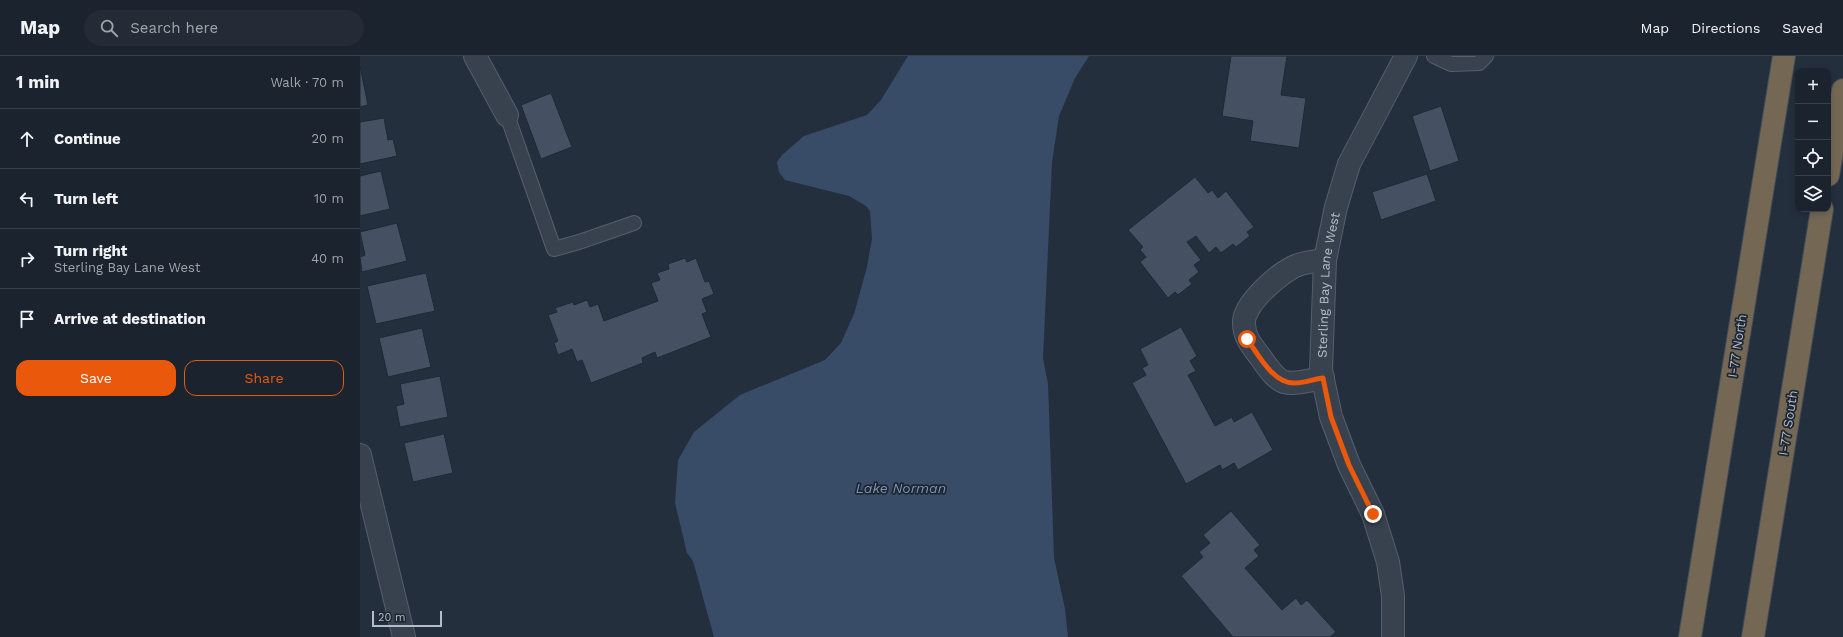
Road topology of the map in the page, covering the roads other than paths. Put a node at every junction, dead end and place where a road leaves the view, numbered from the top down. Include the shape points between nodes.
1 (475, 56) edge
2 (1406, 56) edge
3 (1434, 56) edge
4 (1486, 56) edge
5 (1784, 56) edge
6 (1843, 90) edge
7 (507, 115) joint
8 (1831, 158) edge
9 (1822, 212) edge
10 (634, 223) dead end
11 (1325, 260) junction
12 (1323, 378) junction
13 (360, 455) edge
14 (365, 493) edge
15 (404, 637) edge
16 (1393, 637) edge
17 (1690, 637) edge
18 (1753, 637) edge

1 - 7 street
2 - 11 street, Sterling Bay Lane West via 1349,164 1336,207
3 - 4 lane via 1451,64 1479,63
5 - 17 highway, I-77 North
6 - 8 highway
7 - 10 lane via 554,249
9 - 18 highway, I-77 South
11 - 12 street, Sterling Bay Lane West via 1321,370
11 - 12 street via 1298,264 1284,271 1249,307 1244,322 1247,339 1282,382 1295,384
12 - 16 street, Sterling Bay Lane West via 1331,417 1349,465 1373,514 1388,562 1393,596
13 - 14 street
14 - 15 street

